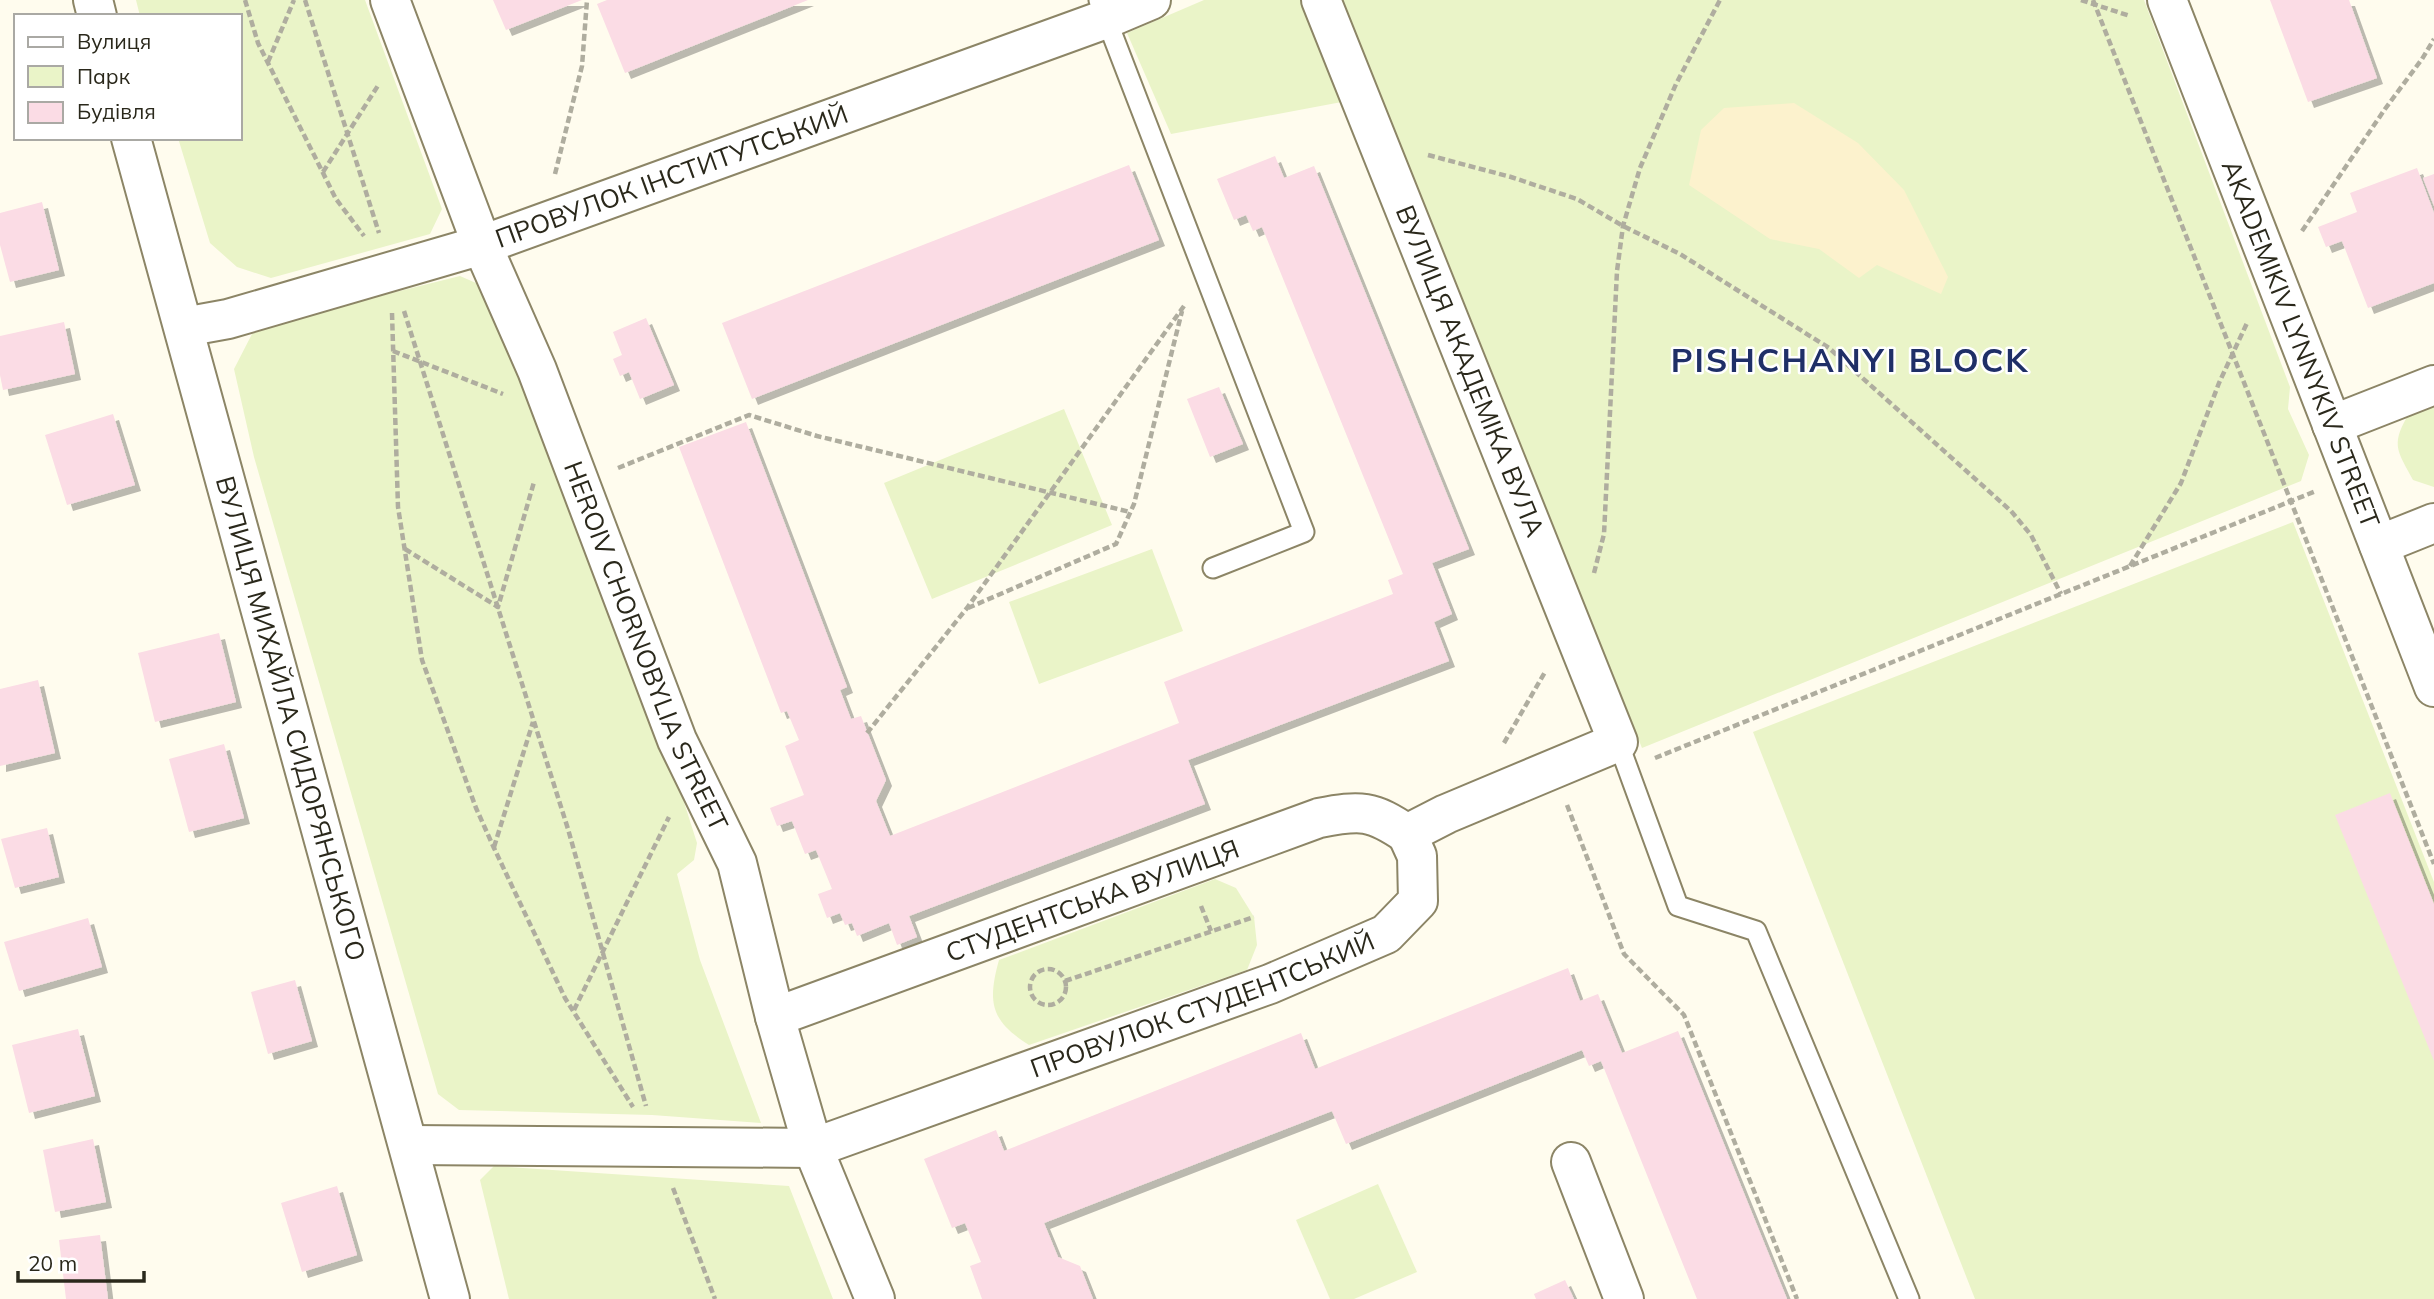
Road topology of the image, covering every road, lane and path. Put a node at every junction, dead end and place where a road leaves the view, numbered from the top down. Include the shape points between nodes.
1 (245, 0) edge
2 (294, 0) edge
3 (305, 0) edge
4 (390, 0) edge
5 (587, 0) edge
6 (1151, 0) edge
7 (1321, 0) edge
8 (1720, 0) edge
9 (2093, 0) edge
10 (2167, 0) edge
11 (1102, 9) edge
12 (2434, 39) edge
13 (405, 41) junction
14 (268, 62) junction
15 (348, 135) junction
16 (132, 140) edge
17 (1378, 142) junction
18 (323, 172) junction
19 (543, 223) junction
20 (1623, 226) junction
21 (482, 245) junction
22 (391, 271) junction
23 (2273, 274) junction
24 (1205, 276) junction
25 (1184, 306) junction
26 (184, 327) junction
27 (393, 351) junction
28 (2232, 351) junction
29 (420, 362) junction
30 (2434, 385) edge
31 (553, 414) junction
32 (2332, 425) junction
33 (2352, 477) junction
34 (535, 478) dead end
35 (580, 483) junction
36 (1051, 493) junction
37 (2291, 500) junction
38 (1130, 512) junction
39 (2434, 523) edge
40 (2379, 545) junction
41 (405, 549) junction
42 (2130, 566) junction
43 (1213, 568) dead end
44 (2061, 594) junction
45 (498, 607) junction
46 (967, 608) junction
47 (1572, 624) junction
48 (2434, 687) edge
49 (534, 720) junction
50 (867, 733) dead end
51 (1498, 752) dead end
52 (1623, 755) junction
53 (692, 770) junction
54 (1563, 795) dead end
55 (1407, 834) junction
56 (494, 848) junction
57 (2434, 863) edge
58 (1254, 917) dead end
59 (603, 952) junction
60 (1065, 981) junction
61 (574, 1011) junction
62 (775, 1017) junction
63 (409, 1145) junction
64 (657, 1147) junction
65 (813, 1148) junction
66 (1571, 1162) dead end
67 (450, 1299) edge
68 (715, 1299) edge
69 (875, 1299) edge
70 (1624, 1299) edge
71 (1797, 1299) edge
72 (1909, 1299) edge

1 - 14 path
2 - 14 path
3 - 15 path
4 - 13 street, HEROIV CHORNOBYLIA STREET
5 - 19 path via 582,66
6 - 11 street, ПРОВУЛОК ІНСТИТУТСЬКИЙ
7 - 17 street, ВУЛИЦЯ АКАДЕМІКА ВУЛА
8 - 20 path via 1671,96 1640,169
9 - 28 path
10 - 23 street, AKADEMIKIV LYNNYKIV STREET
11 - 19 street, ПРОВУЛОК ІНСТИТУТСЬКИЙ
11 - 24 lane
12 - 23 path
13 - 15 path
13 - 21 street, HEROIV CHORNOBYLIA STREET
14 - 18 path
15 - 18 path
15 - 22 path
16 - 26 street, ВУЛИЦЯ МИХАЙЛА СИДОРЯНСЬКОГО
17 - 20 path via 1577,199
17 - 47 street, ВУЛИЦЯ АКАДЕМІКА ВУЛА
18 - 22 path via 337,199
19 - 21 street, ПРОВУЛОК ІНСТИТУТСЬКИЙ
20 - 44 path via 1680,254 1829,348 2011,510 2031,535
20 - 47 path via 1604,534 1596,568
21 - 22 street, ПРОВУЛОК ІНСТИТУТСЬКИЙ
21 - 31 street, HEROIV CHORNOBYLIA STREET
22 - 26 street, ПРОВУЛОК ІНСТИТУТСЬКИЙ
22 - 27 path
22 - 29 path
23 - 28 path
23 - 32 street, AKADEMIKIV LYNNYKIV STREET
24 - 25 path
24 - 43 lane via 1304,532
25 - 36 path
25 - 38 path
26 - 63 street, ВУЛИЦЯ МИХАЙЛА СИДОРЯНСЬКОГО
27 - 29 path
27 - 41 path via 398,507
28 - 37 path
28 - 42 path via 2181,483
29 - 31 path
29 - 45 path
30 - 32 street
31 - 35 street, HEROIV CHORNOBYLIA STREET
32 - 33 street, AKADEMIKIV LYNNYKIV STREET
33 - 37 path
33 - 40 street, AKADEMIKIV LYNNYKIV STREET
34 - 45 path
35 - 36 path via 749,415
35 - 53 street, HEROIV CHORNOBYLIA STREET
36 - 38 path
36 - 46 path
37 - 42 path
37 - 57 path
38 - 46 path via 1116,544
39 - 40 street
40 - 48 street, AKADEMIKIV LYNNYKIV STREET
41 - 45 path
41 - 56 path via 422,660
42 - 44 path
44 - 52 path
45 - 49 path
46 - 50 path
47 - 51 path
47 - 52 street, ВУЛИЦЯ АКАДЕМІКА ВУЛА
49 - 56 path
49 - 59 path
52 - 55 street via 1446,814
52 - 72 lane via 1678,906 1756,931
53 - 59 path
53 - 62 street, HEROIV CHORNOBYLIA STREET via 737,863
54 - 71 path via 1624,954 1684,1015
55 - 62 street, СТУДЕНТСЬКА ВУЛИЦЯ via 1385,819 1356,811 1319,818
55 - 65 street, ПРОВУЛОК СТУДЕНТСЬКИЙ via 1417,856 1418,901 1386,934 1270,984
56 - 61 path
58 - 60 path
59 - 61 path
59 - 64 path
60 - 60 path via 1064,996 1056,1003 1045,1005 1034,999 1030,988 1038,973 1055,971
61 - 64 path
62 - 65 street, HEROIV CHORNOBYLIA STREET
63 - 64 street
63 - 67 street, ВУЛИЦЯ МИХАЙЛА СИДОРЯНСЬКОГО
64 - 65 street
64 - 68 path
65 - 69 street, HEROIV CHORNOBYLIA STREET
66 - 70 street

